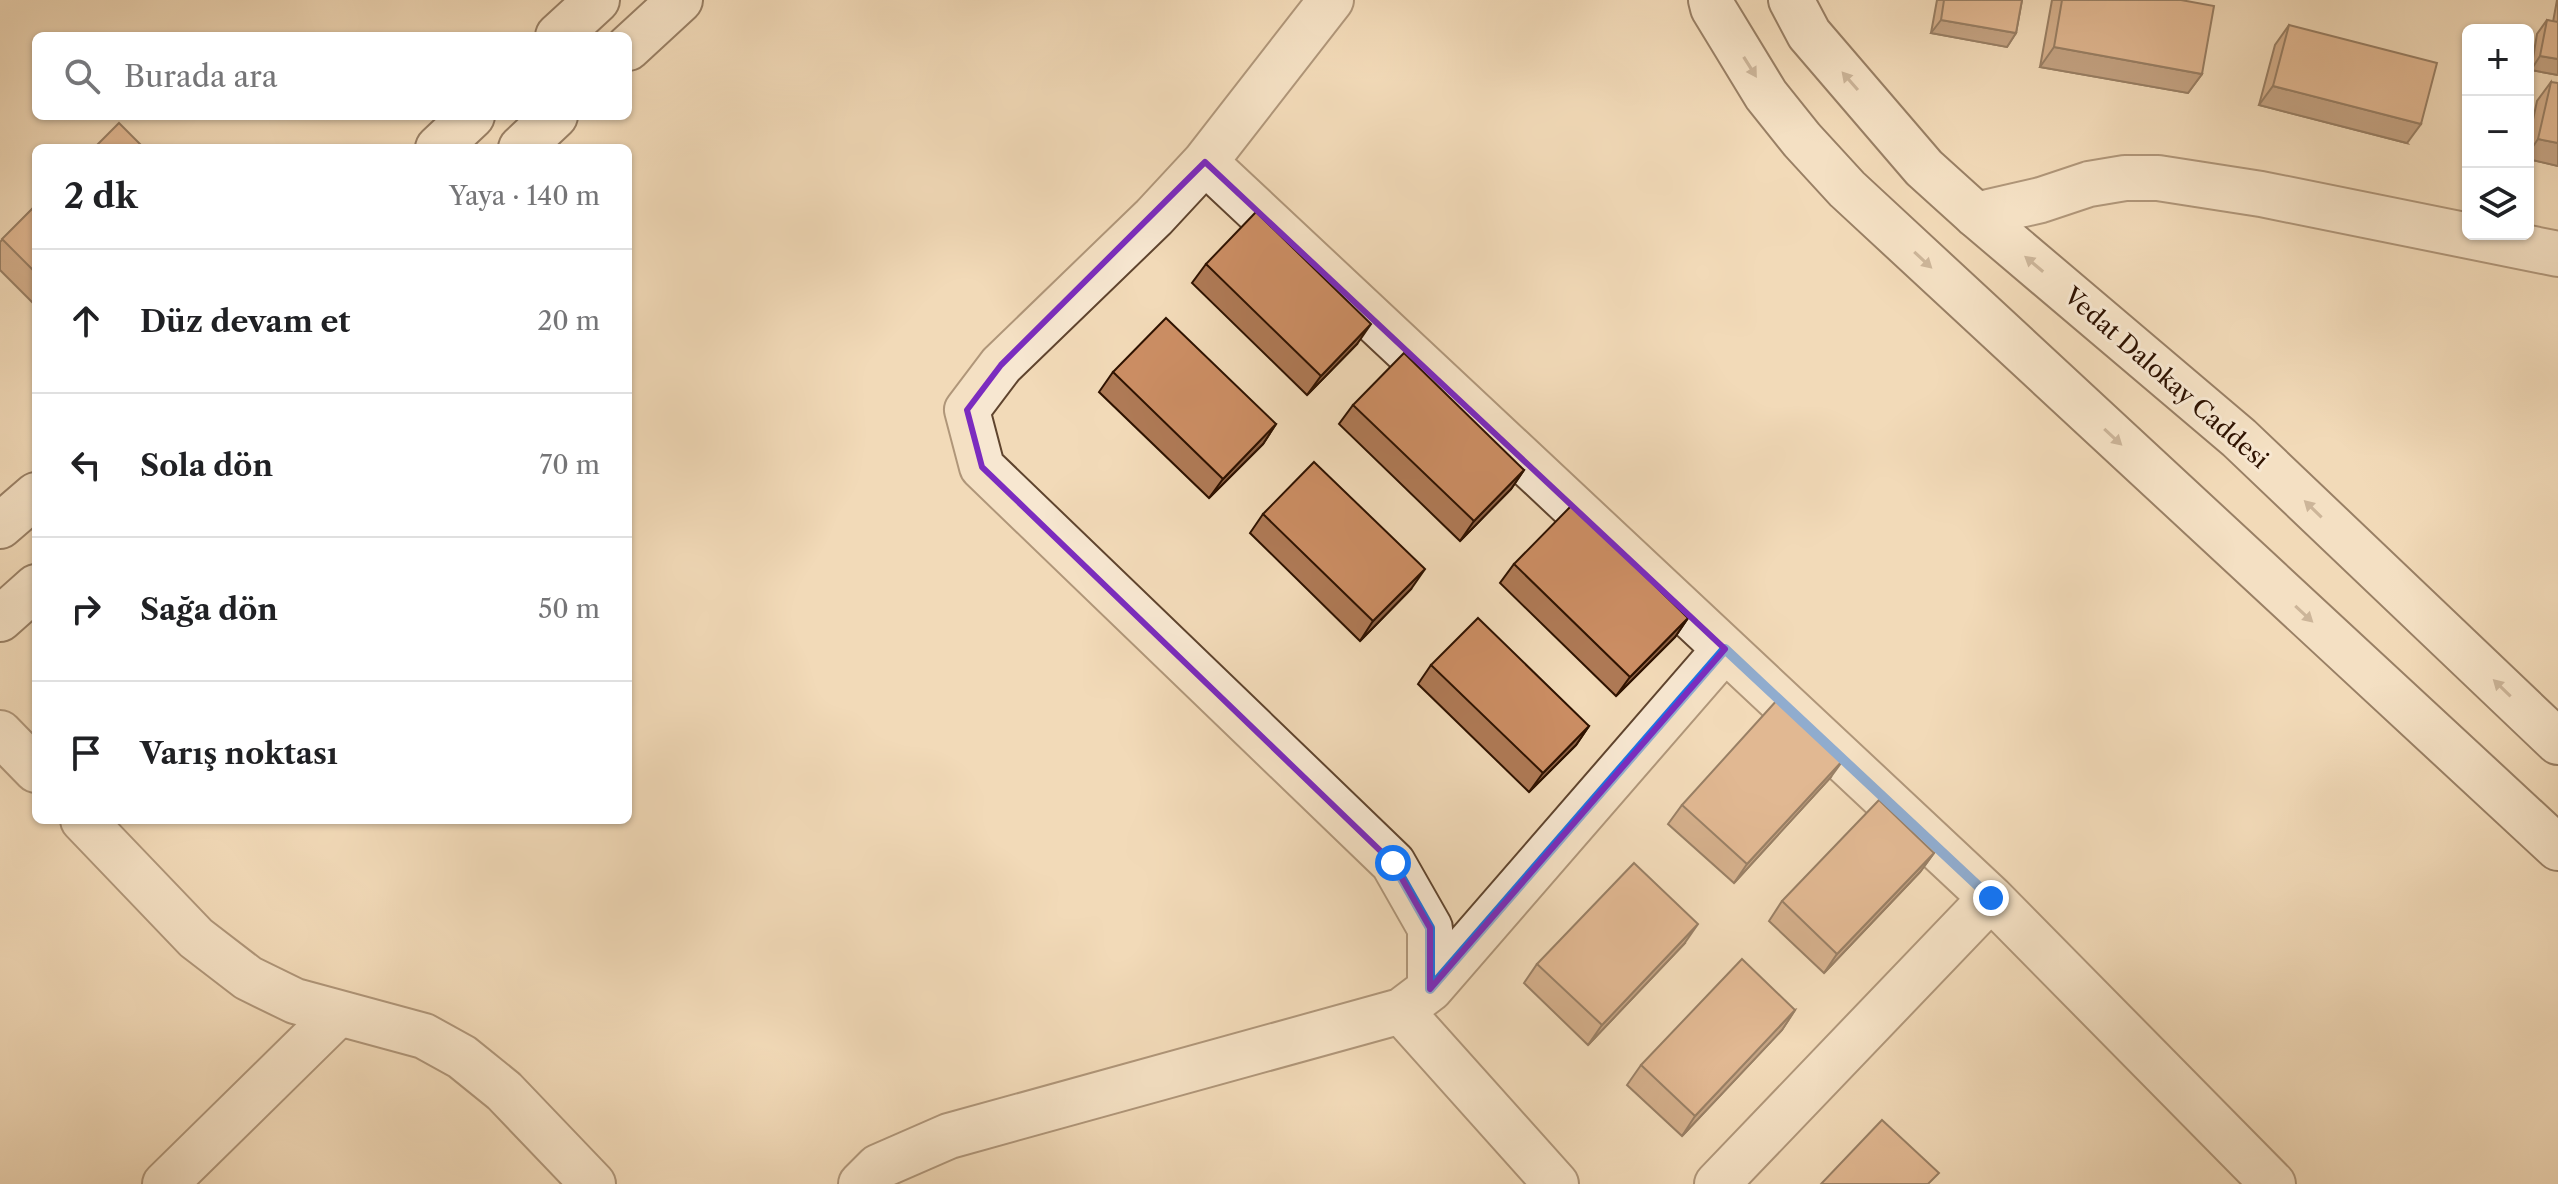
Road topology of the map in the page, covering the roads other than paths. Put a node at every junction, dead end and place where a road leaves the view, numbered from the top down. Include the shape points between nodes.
1 (597, 0) edge
2 (680, 0) edge
3 (1331, 0) edge
4 (1711, 0) edge
5 (1791, 0) edge
6 (562, 32) edge
7 (632, 44) edge
8 (468, 120) edge
9 (551, 120) edge
10 (442, 144) edge
11 (525, 144) edge
12 (1205, 162) junction
13 (1976, 215) junction
14 (2558, 254) edge
15 (32, 498) edge
16 (0, 526) edge
17 (32, 591) edge
18 (0, 619) edge
19 (1725, 649) junction
20 (0, 733) edge
21 (2558, 742) edge
22 (32, 766) edge
23 (87, 824) edge
24 (2558, 848) edge
25 (1991, 898) junction
26 (1416, 1000) junction
27 (338, 1014) junction
28 (165, 1184) edge
29 (593, 1184) edge
30 (861, 1184) edge
31 (1556, 1184) edge
32 (1717, 1184) edge
33 (2273, 1184) edge

1 - 6 street
2 - 7 street
3 - 12 street
4 -> 24 street via 1766,95 1847,189
13 -> 5 street, Vedat Dalokay Caddesi via 1924,168 1809,34
8 - 10 street
9 - 11 street
12 - 19 street
12 - 26 street via 1001,365 967,410 982,467 1393,863 1430,928
13 - 14 street via 2089,184 2158,178
21 -> 13 street, Vedat Dalokay Caddesi via 2239,438
15 - 16 street
17 - 18 street
19 - 25 street
19 - 26 street
20 - 22 street
23 - 27 street via 196,938 248,978
25 - 32 street
25 - 33 street
26 - 30 street via 949,1136 878,1167
26 - 31 street
27 - 28 street
27 - 29 street via 424,1036 462,1057 504,1091

